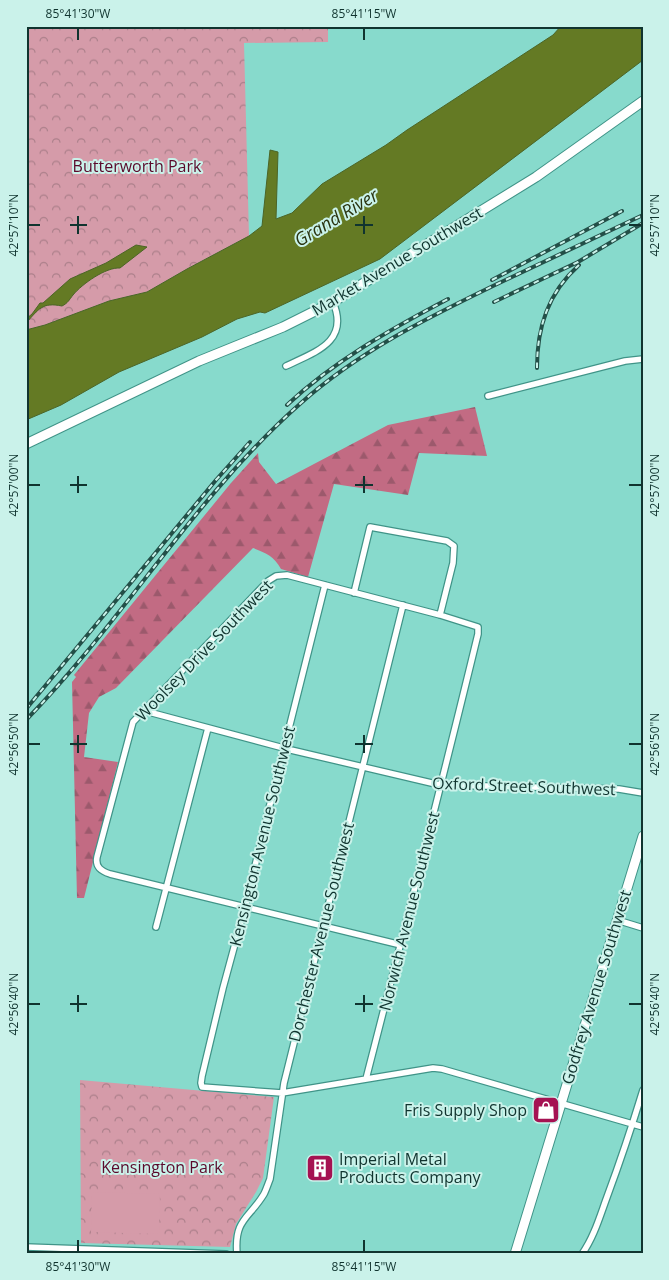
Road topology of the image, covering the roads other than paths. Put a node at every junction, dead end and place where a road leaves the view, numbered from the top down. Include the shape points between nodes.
1 (643, 101) edge
2 (333, 302) junction
3 (643, 359) edge
4 (286, 366) dead end
5 (488, 396) dead end
6 (26, 444) edge
7 (325, 585) junction
8 (354, 593) junction
9 (403, 605) junction
10 (440, 615) junction
11 (144, 711) junction
12 (208, 728) junction
13 (285, 748) junction
14 (362, 766) junction
15 (440, 785) junction
16 (643, 794) edge
17 (643, 836) edge
18 (167, 889) junction
19 (245, 907) junction
20 (617, 920) junction
21 (323, 926) junction
22 (156, 927) dead end
23 (643, 928) edge
24 (401, 945) junction
25 (366, 1079) junction
26 (643, 1090) edge
27 (282, 1093) junction
28 (561, 1103) junction
29 (633, 1124) junction
30 (643, 1127) edge
31 (26, 1247) edge
32 (42, 1251) edge
33 (226, 1254) edge
34 (237, 1254) edge
35 (515, 1254) edge
36 (582, 1254) edge

1 - 2 main road, Market Avenue Southwest via 536,177
2 - 4 street via 338,318 336,333 331,340 312,354
2 - 6 main road, Market Avenue Southwest via 283,327 199,361
3 - 5 street
7 - 8 street
7 - 11 street, Woolsey Drive Southwest via 287,575 268,581
7 - 13 street, Kensington Avenue Southwest
8 - 9 street
8 - 10 street via 370,527 447,541 454,546 453,562
9 - 10 street
9 - 14 street, Dorchester Avenue Southwest
10 - 15 street, Norwich Avenue Southwest via 478,627
11 - 12 street, Oxford Street Southwest
11 - 18 street, Woolsey Drive Southwest via 130,729 96,862 99,869 110,874
12 - 13 street, Oxford Street Southwest
12 - 18 street
13 - 14 street, Oxford Street Southwest
13 - 19 street, Kensington Avenue Southwest
14 - 15 street, Oxford Street Southwest
14 - 21 street, Dorchester Avenue Southwest
15 - 16 street, Oxford Street Southwest via 619,789
15 - 24 street, Norwich Avenue Southwest
17 - 20 main road, Godfrey Avenue Southwest
18 - 19 street
18 - 22 street
19 - 21 street
19 - 27 street, Kensington Avenue Southwest via 200,1083 202,1087
20 - 23 street
20 - 28 main road, Godfrey Avenue Southwest
21 - 24 street
21 - 27 street, Dorchester Avenue Southwest
24 - 25 street, Norwich Avenue Southwest
25 - 27 street
25 - 28 street via 442,1069
26 - 29 street
27 - 34 street, Dorchester Avenue Southwest via 270,1179 264,1194 238,1229
28 - 29 street
28 - 35 main road, Godfrey Avenue Southwest
29 - 30 street
29 - 36 street via 596,1228
31 - 32 street
32 - 33 street

